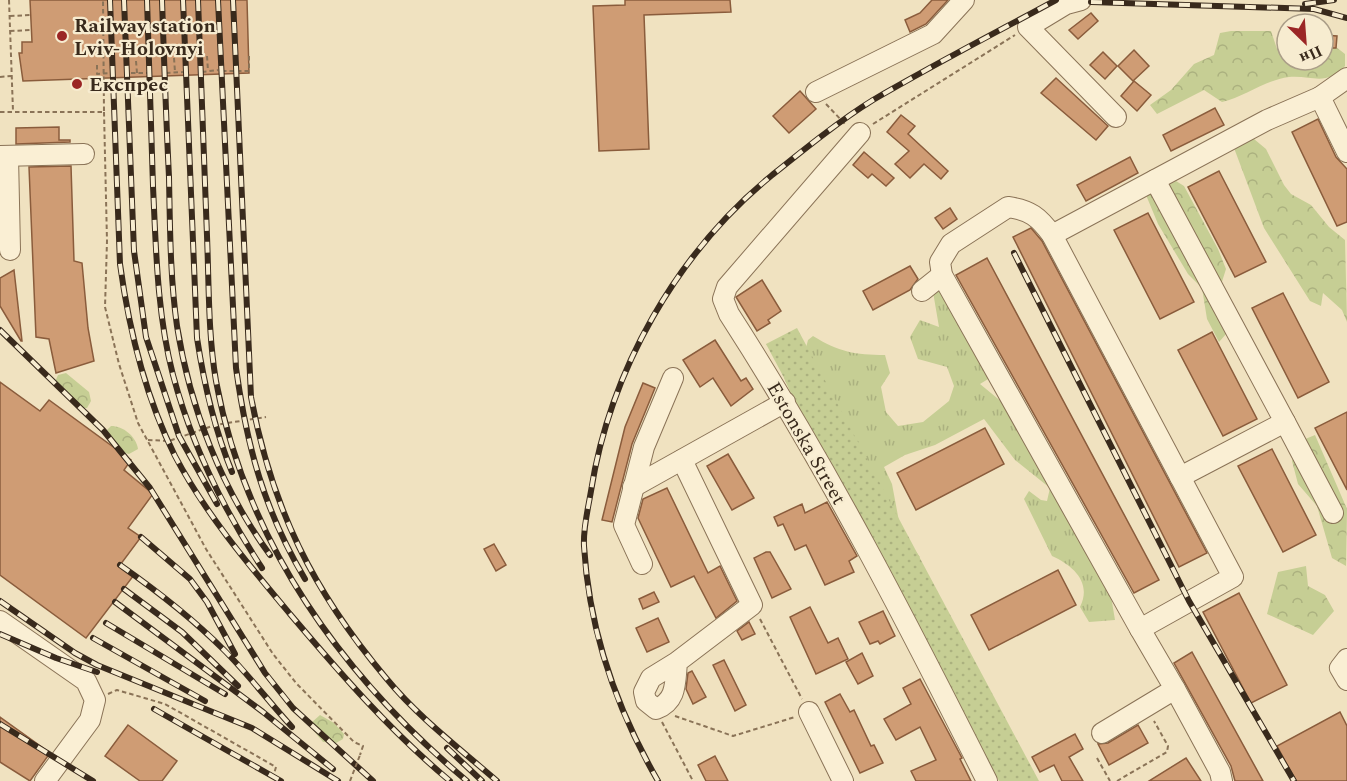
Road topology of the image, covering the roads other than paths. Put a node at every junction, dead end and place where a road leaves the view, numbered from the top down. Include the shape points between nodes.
1 (964, 0) edge
2 (1081, 0) edge
3 (1347, 78) edge
4 (816, 92) road end
5 (1320, 97) junction
6 (1116, 117) dead end
7 (860, 133) road end
8 (1347, 152) edge
9 (84, 153) dead end
10 (4, 156) edge
11 (1155, 180) junction
12 (1052, 235) junction
13 (10, 250) dead end
14 (942, 275) junction
15 (922, 291) dead end
16 (674, 378) dead end
17 (785, 402) junction
18 (1285, 422) junction
19 (682, 460) junction
20 (1180, 477) junction
21 (633, 487) junction
22 (1333, 513) dead end
23 (642, 564) dead end
24 (0, 621) edge
25 (1140, 629) junction
26 (1347, 659) edge
27 (1347, 680) edge
28 (1176, 689) junction
29 (656, 709) road end
30 (809, 712) road end
31 (1102, 733) dead end
32 (45, 781) edge
33 (843, 781) edge
34 (987, 781) edge
35 (1222, 781) edge

1 - 4 street via 933,34
2 - 6 street via 1066,4 1028,27
3 - 5 street
5 - 8 street
5 - 11 street via 1267,120
7 - 17 street, Estonska Street via 727,287 723,299
9 - 10 street
10 - 13 street
11 - 12 street
11 - 18 street
12 - 14 street via 1039,217 1008,207 951,244 940,262
12 - 20 street
14 - 15 street
14 - 25 street
16 - 21 street via 644,447
17 - 19 street
17 - 34 street, Estonska Street via 910,628
18 - 20 street
18 - 22 street
19 - 21 street
19 - 29 street via 752,605 677,662 673,698
20 - 25 street via 1233,577
21 - 23 street via 624,525
24 - 32 street via 86,681 95,700 90,720
25 - 28 street
26 - 27 street via 1340,668
28 - 31 street
28 - 35 street
30 - 33 street

